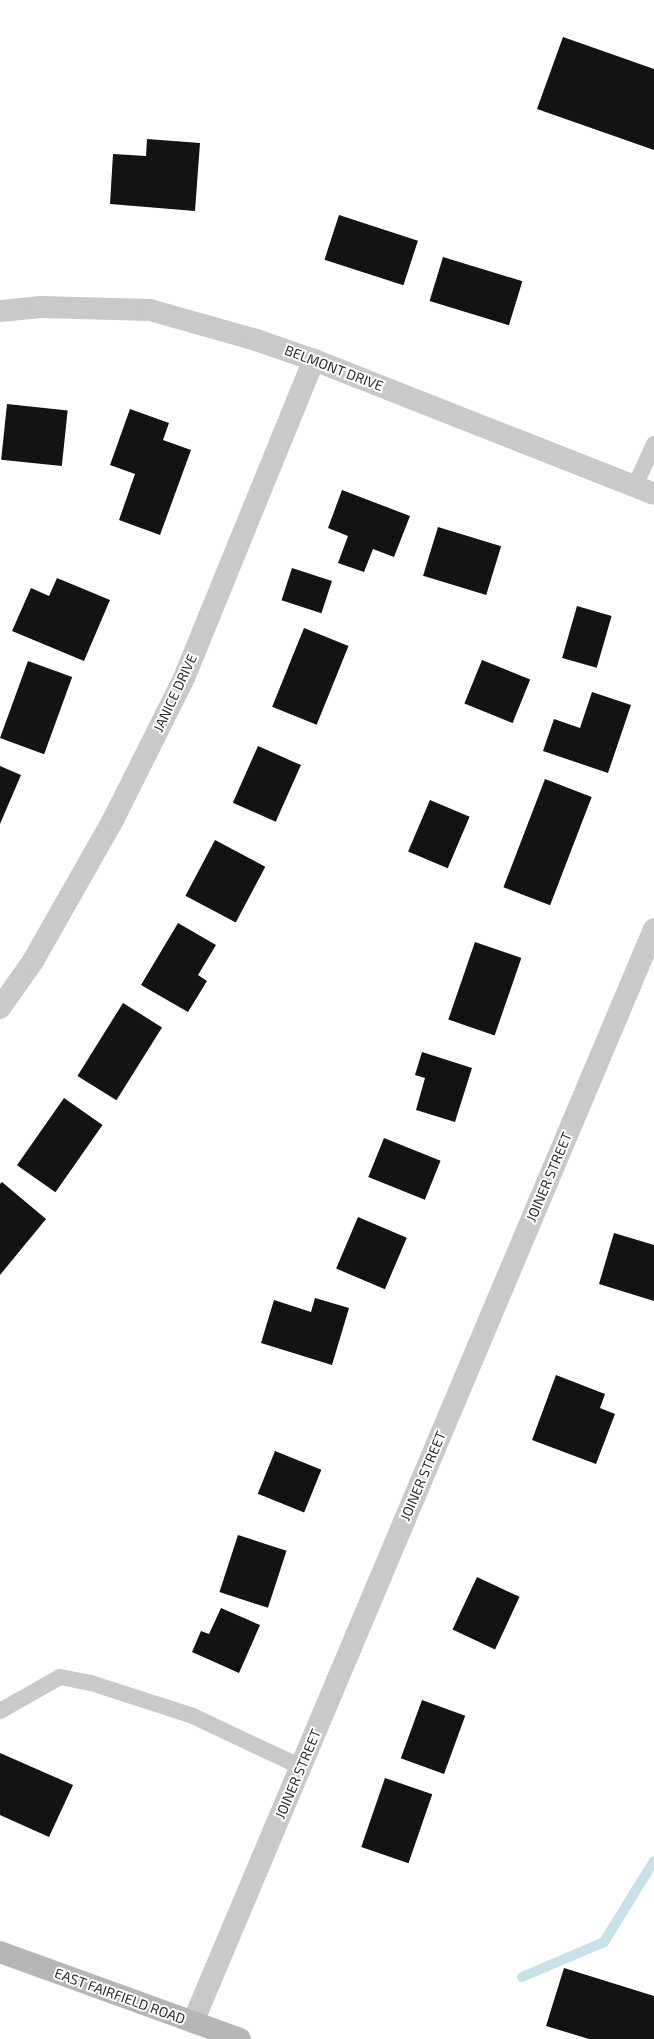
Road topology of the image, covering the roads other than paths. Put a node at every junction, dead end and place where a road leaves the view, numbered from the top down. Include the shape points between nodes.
1 (0, 311) edge
2 (314, 360) junction
3 (654, 444) edge
4 (644, 490) edge
5 (654, 929) edge
6 (0, 1008) edge
7 (0, 1711) edge
8 (301, 1767) junction
9 (0, 1952) edge
10 (193, 2022) junction
11 (240, 2039) edge

1 - 2 street, BELMONT DRIVE via 41,307 150,310 256,340
2 - 4 street, BELMONT DRIVE
2 - 6 street, JANICE DRIVE via 184,678 113,820 33,960
3 - 4 lane
5 - 8 street, JOINER STREET
7 - 8 lane via 60,1677 91,1683 193,1716
8 - 10 street, JOINER STREET
9 - 10 main road, EAST FAIRFIELD ROAD
10 - 11 main road, EAST FAIRFIELD ROAD

